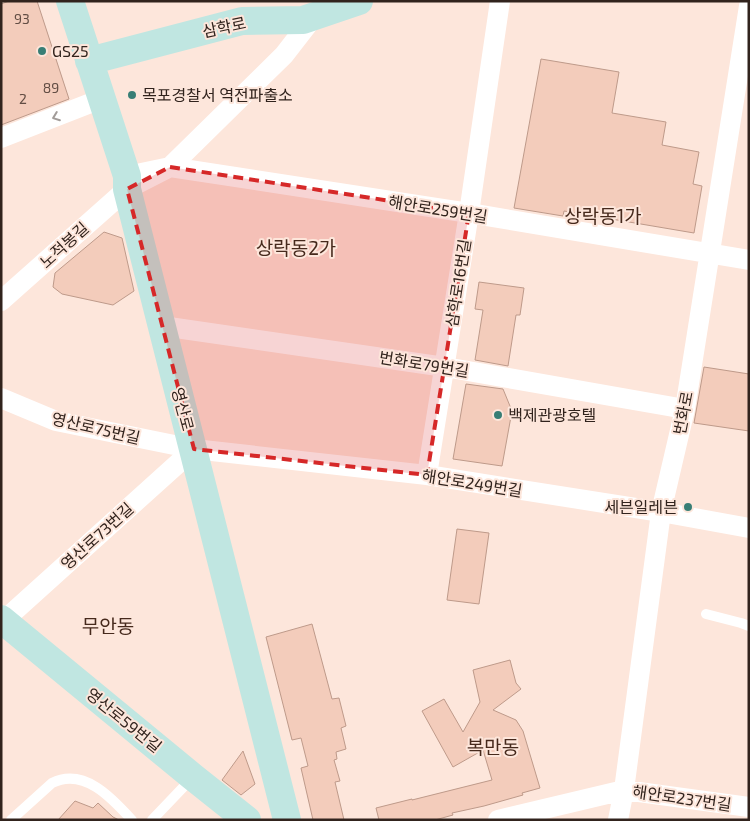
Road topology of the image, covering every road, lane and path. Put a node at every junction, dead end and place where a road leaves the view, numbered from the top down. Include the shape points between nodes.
1 (70, 1) edge
2 (359, 1) edge
3 (500, 1) edge
4 (749, 6) edge
5 (315, 15) junction
6 (89, 61) junction
7 (101, 99) junction
8 (1, 138) edge
9 (170, 167) junction
10 (127, 182) junction
11 (469, 213) junction
12 (709, 254) junction
13 (749, 260) edge
14 (1, 301) edge
15 (162, 326) junction
16 (445, 367) junction
17 (1, 398) edge
18 (684, 408) junction
19 (194, 449) junction
20 (427, 475) junction
21 (661, 512) junction
22 (749, 528) edge
23 (706, 614) dead end
24 (2, 621) edge
25 (749, 626) edge
26 (193, 777) junction
27 (624, 790) junction
28 (749, 807) edge
29 (11, 820) edge
30 (132, 820) edge
31 (152, 820) edge
32 (247, 820) edge
33 (287, 820) edge
34 (498, 820) edge
35 (618, 820) edge

1 - 6 street, 영산로
2 - 5 street, 삼학로
3 - 11 street, 삼학로16번길
4 - 12 street, 번화로
5 - 6 street, 삼학로 via 303,20 242,21
5 - 9 street, 노적봉길 via 284,55
6 - 7 street, 영산로
7 -> 8 street
7 - 10 street, 영산로
9 - 10 street, 노적봉길
9 - 11 street, 해안로259번길
10 - 14 street, 노적봉길
10 - 15 street, 영산로
11 - 12 street, 해안로259번길
11 - 16 street, 삼학로16번길
12 - 13 street, 해안로259번길
12 - 18 street, 번화로
15 - 16 street, 번화로79번길
15 - 19 street, 영산로
16 - 18 street, 번화로79번길
16 - 20 street, 삼학로16번길
17 - 19 street, 영산로75번길 via 56,421
18 - 21 street, 번화로
19 - 20 street, 해안로249번길
19 - 24 street, 영산로73번길
19 - 33 street, 영산로
20 - 21 street, 해안로249번길
21 - 22 street, 해안로249번길
21 - 27 street, 번화로
23 - 25 lane
24 - 26 street, 영산로59번길
26 - 31 lane
26 - 32 street, 영산로59번길
27 - 28 street, 해안로237번길
27 - 34 street, 해안로237번길
27 - 35 street, 번화로
29 - 30 lane via 60,779 82,780 102,790

